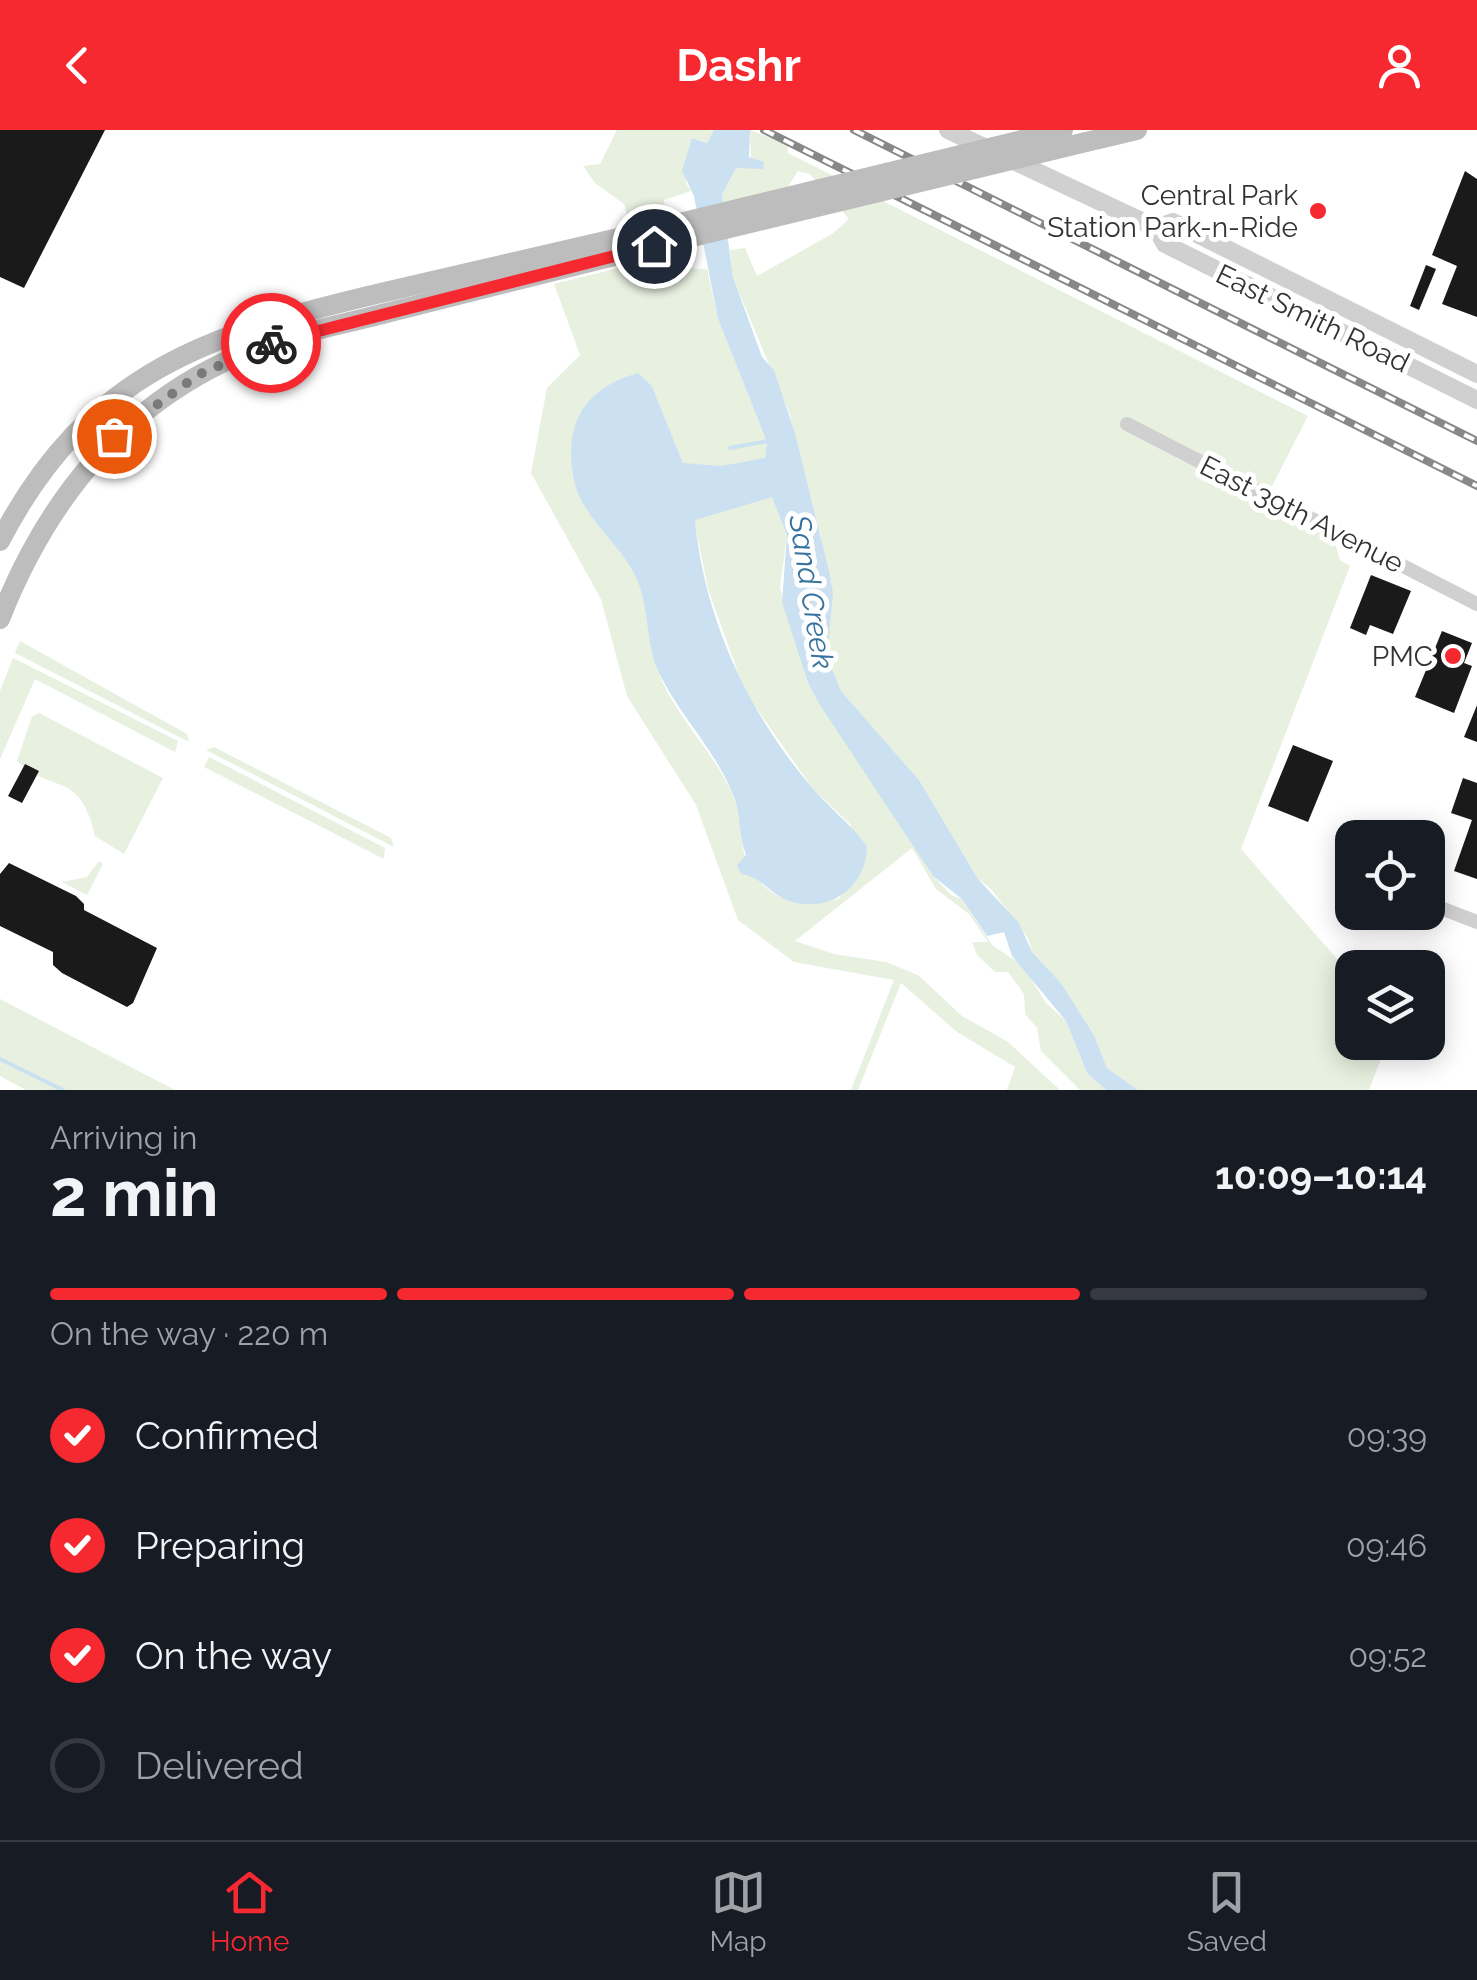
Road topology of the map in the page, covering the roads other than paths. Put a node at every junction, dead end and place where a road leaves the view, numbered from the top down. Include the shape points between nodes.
1 (948, 130) edge
2 (1064, 130) edge
3 (1136, 130) edge
4 (1156, 228) junction
5 (616, 247) junction
6 (1477, 374) edge
7 (1477, 400) edge
8 (1128, 424) dead end
9 (0, 541) edge
10 (1477, 604) edge
11 (2, 609) edge
12 (1445, 910) edge
13 (1477, 922) edge

1 - 4 street, East Smith Road
2 - 5 main road, bridge
3 - 5 main road, bridge
4 - 6 street, East Smith Road via 1173,222
4 - 7 street, East Smith Road via 1165,244
5 - 9 main road via 281,316 167,360 75,434 33,485
5 - 11 main road via 270,344 198,375 129,423 85,466 38,534
8 - 10 street, East 39th Avenue
12 - 13 street

